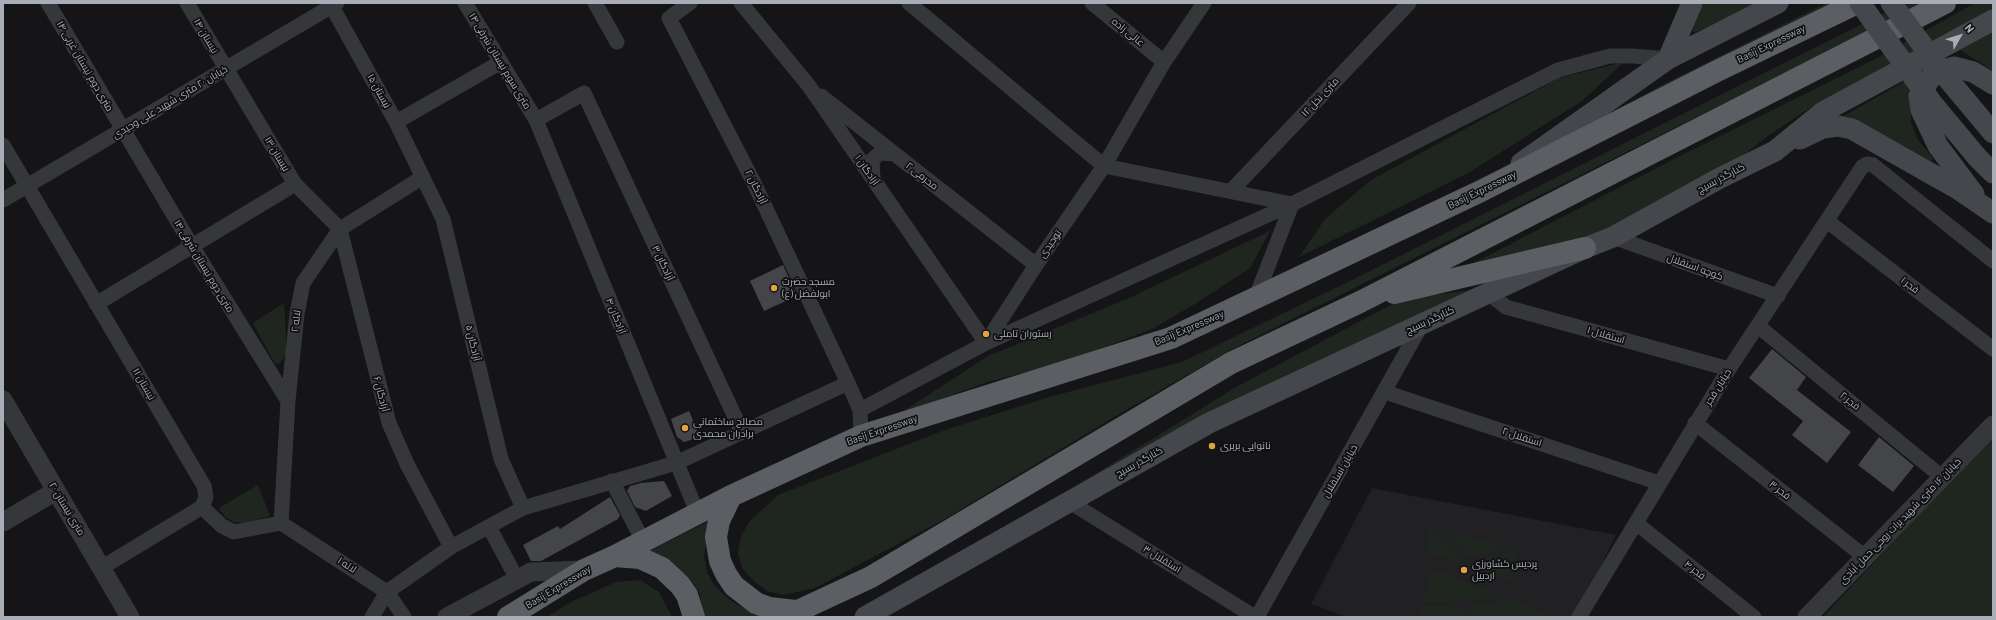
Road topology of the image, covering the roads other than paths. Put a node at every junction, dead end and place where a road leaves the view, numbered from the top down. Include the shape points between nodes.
1 (48, 3) edge
2 (187, 3) edge
3 (465, 3) edge
4 (595, 3) edge
5 (690, 3) edge
6 (741, 3) edge
7 (909, 3) edge
8 (1092, 3) edge
9 (1204, 3) edge
10 (1408, 3) edge
11 (1692, 3) edge
12 (1778, 3) edge
13 (1857, 3) edge
14 (1860, 3) edge
15 (1891, 3) edge
16 (1945, 3) edge
17 (333, 4) edge
18 (1993, 20) edge
19 (618, 42) dead end
20 (1668, 59) junction
21 (501, 62) junction
22 (1164, 62) junction
23 (225, 69) junction
24 (1993, 84) edge
25 (809, 86) junction
26 (536, 120) junction
27 (396, 122) junction
28 (122, 130) junction
29 (1993, 133) edge
30 (3, 145) edge
31 (1775, 151) junction
32 (895, 154) junction
33 (1104, 166) junction
34 (1993, 173) edge
35 (423, 177) junction
36 (872, 178) junction
37 (295, 184) junction
38 (27, 186) junction
39 (1231, 191) junction
40 (1481, 191) junction
41 (3, 200) edge
42 (1292, 204) junction
43 (1988, 210) edge
44 (1827, 221) junction
45 (340, 229) junction
46 (1613, 237) junction
47 (192, 246) junction
48 (1585, 248) junction
49 (319, 259) junction
50 (1993, 261) edge
51 (349, 265) junction
52 (1036, 265) junction
53 (1488, 293) junction
54 (1778, 296) junction
55 (1256, 297) junction
56 (1360, 302) junction
57 (96, 304) junction
58 (1422, 324) junction
59 (1758, 326) junction
60 (986, 343) junction
61 (1993, 349) edge
62 (1729, 369) junction
63 (848, 382) junction
64 (1385, 392) junction
65 (3, 400) edge
66 (288, 401) junction
67 (860, 410) junction
68 (1695, 423) junction
69 (1993, 425) edge
70 (742, 432) junction
71 (861, 436) junction
72 (676, 463) junction
73 (1942, 477) junction
74 (612, 482) junction
75 (1659, 483) junction
76 (56, 491) junction
77 (731, 496) junction
78 (1068, 501) junction
79 (202, 507) junction
80 (523, 508) junction
81 (697, 512) junction
82 (3, 522) edge
83 (281, 523) junction
84 (1636, 523) junction
85 (489, 527) junction
86 (643, 541) junction
87 (451, 547) junction
88 (615, 556) junction
89 (1865, 557) junction
90 (102, 568) junction
91 (584, 570) junction
92 (517, 579) junction
93 (387, 592) junction
94 (791, 614) edge
95 (1582, 615) edge
96 (130, 617) edge
97 (372, 617) edge
98 (404, 617) edge
99 (447, 617) edge
100 (508, 617) edge
101 (694, 617) edge
102 (865, 617) edge
103 (1256, 617) edge
104 (1754, 617) edge
105 (1807, 617) edge

1 - 28 street, ۱۴ متری دوم نیستان غربی
2 - 23 street, نیستان ۱۴
3 - 21 street, ۱۴ متری سوم نیستان شرقی
4 - 19 street
5 - 63 street, آزادگان ۲ via 669,18 753,181
6 - 25 street, آزادگان ۱
7 - 33 street
8 - 22 street, عالی زاده
9 - 22 street, توحیدی
10 - 39 street, ۱۲ متری نخل
11 - 20 main road
12 - 20 main road
13 - 40 highway, Basij Expressway via 1717,70
14 - 34 main road, bridge via 1932,103
15 - 29 main road, bridge via 1947,78
16 - 56 highway
17 - 23 street, خیابان ۲۰ متری شهید علی وحیدی
17 - 27 street, نیستان ۱۵
18 - 31 main road, کنارگذر بسیج via 1823,112
20 - 40 main road
20 - 42 street via 1610,56 1558,70
21 - 26 street, ۱۴ متری سوم نیستان شرقی
21 - 27 street
22 - 33 street, توحیدی
23 - 28 street, خیابان ۲۰ متری شهید علی وحیدی
23 - 37 street, نیستان ۱۳
24 - 43 main road via 1973,72 1954,67 1933,74 1919,96 1921,110 1938,146
25 - 32 street, محرمی ۲
25 - 36 street, آزادگان ۱
26 - 70 street, آزادگان ۳ via 584,93
26 - 72 street, آزادگان ۴
27 - 35 street, نیستان ۱۵
28 - 38 street, خیابان ۲۰ متری شهید علی وحیدی
28 - 47 street, ۱۴ متری دوم نیستان شرقی
30 - 38 street, نیستان ۱۱
31 - 43 main road via 1823,128 1850,128 1958,189
31 - 46 main road, کنارگذر بسیج
32 - 36 street via 880,153 872,160
32 - 52 street, محرمی ۲
33 - 39 street
33 - 52 street, توحیدی
35 - 45 street, لاله ۲
35 - 80 street, آزادگان ۵ via 443,219 501,459
36 - 60 street, آزادگان ۱
37 - 45 street, نیستان ۱۳
37 - 47 street
38 - 41 street, خیابان ۲۰ متری شهید علی وحیدی
38 - 57 street, نیستان ۱۱
39 - 42 street
40 - 55 highway, Basij Expressway
42 - 55 street
42 - 60 street
44 - 50 street, خیابان فجر via 1862,167 1867,164 1873,165
44 - 54 street, خیابان فجر
44 - 61 street, فجر ۱
45 - 49 street, لاله ۲
45 - 51 street, آزادگان ۶
46 - 48 main road, کنارگذر بسیج
46 - 54 street, کوچه استقلال
47 - 57 street
47 - 66 street, ۱۴ متری دوم نیستان شرقی
48 - 53 main road, کنارگذر بسیج
48 - 56 highway
49 - 51 street via 335,256 344,259
49 - 66 street, لاله ۲ via 303,283 297,314
51 - 87 street, آزادگان ۶ via 389,423 407,464
52 - 60 street, توحیدی
53 - 58 main road, کنارگذر بسیج
53 - 62 street, استقلال ۱ via 1506,307
54 - 59 street, خیابان فجر
55 - 71 highway, Basij Expressway via 1171,338
56 - 94 highway via 1232,363 871,577
57 - 79 street, نیستان ۱۱ via 204,486 206,497
58 - 64 street, خیابان استقلال
58 - 78 main road, کنارگذر بسیج via 1209,423
59 - 62 street, خیابان فجر
59 - 73 street, فجر ۲
60 - 67 street, توحیدی
62 - 68 street, خیابان فجر
63 - 67 street
63 - 70 street
64 - 75 street, استقلال ۲
64 - 103 street, خیابان استقلال
65 - 76 street, ۲۰ متری نیستان
66 - 83 street, لاله ۲
67 - 71 street
68 - 75 street, خیابان فجر
68 - 89 street, فجر ۳
69 - 73 street, خیابان ۱۶ متری شهید برات روحی حمل آبادی
70 - 72 street
71 - 77 highway, Basij Expressway
72 - 74 street
72 - 81 street, آزادگان ۴
73 - 89 street, خیابان ۱۶ متری شهید برات روحی حمل آبادی
74 - 80 street
74 - 86 street
75 - 84 street, خیابان فجر
76 - 82 street
76 - 90 street, ۲۰ متری نیستان
77 - 81 highway, Basij Expressway
77 - 94 highway via 719,521 716,537 720,561 726,574 744,595 756,603
78 - 102 main road, کنارگذر بسیج
78 - 103 street, استقلال ۳
79 - 83 street via 222,526 234,532
79 - 90 street
80 - 85 street
81 - 86 highway, Basij Expressway
83 - 93 street, لاله ۱
84 - 95 street, خیابان فجر
84 - 104 street, فجر ۴
85 - 87 street
85 - 92 street
86 - 88 highway, Basij Expressway
87 - 93 street
88 - 91 highway, Basij Expressway
88 - 101 highway via 640,558 662,568 687,595
89 - 105 street, خیابان ۱۶ متری شهید برات روحی حمل آبادی
90 - 96 street, ۲۰ متری نیستان
91 - 92 street via 531,572
91 - 100 highway, Basij Expressway
92 - 99 street
93 - 97 street
93 - 98 street, لاله ۱

